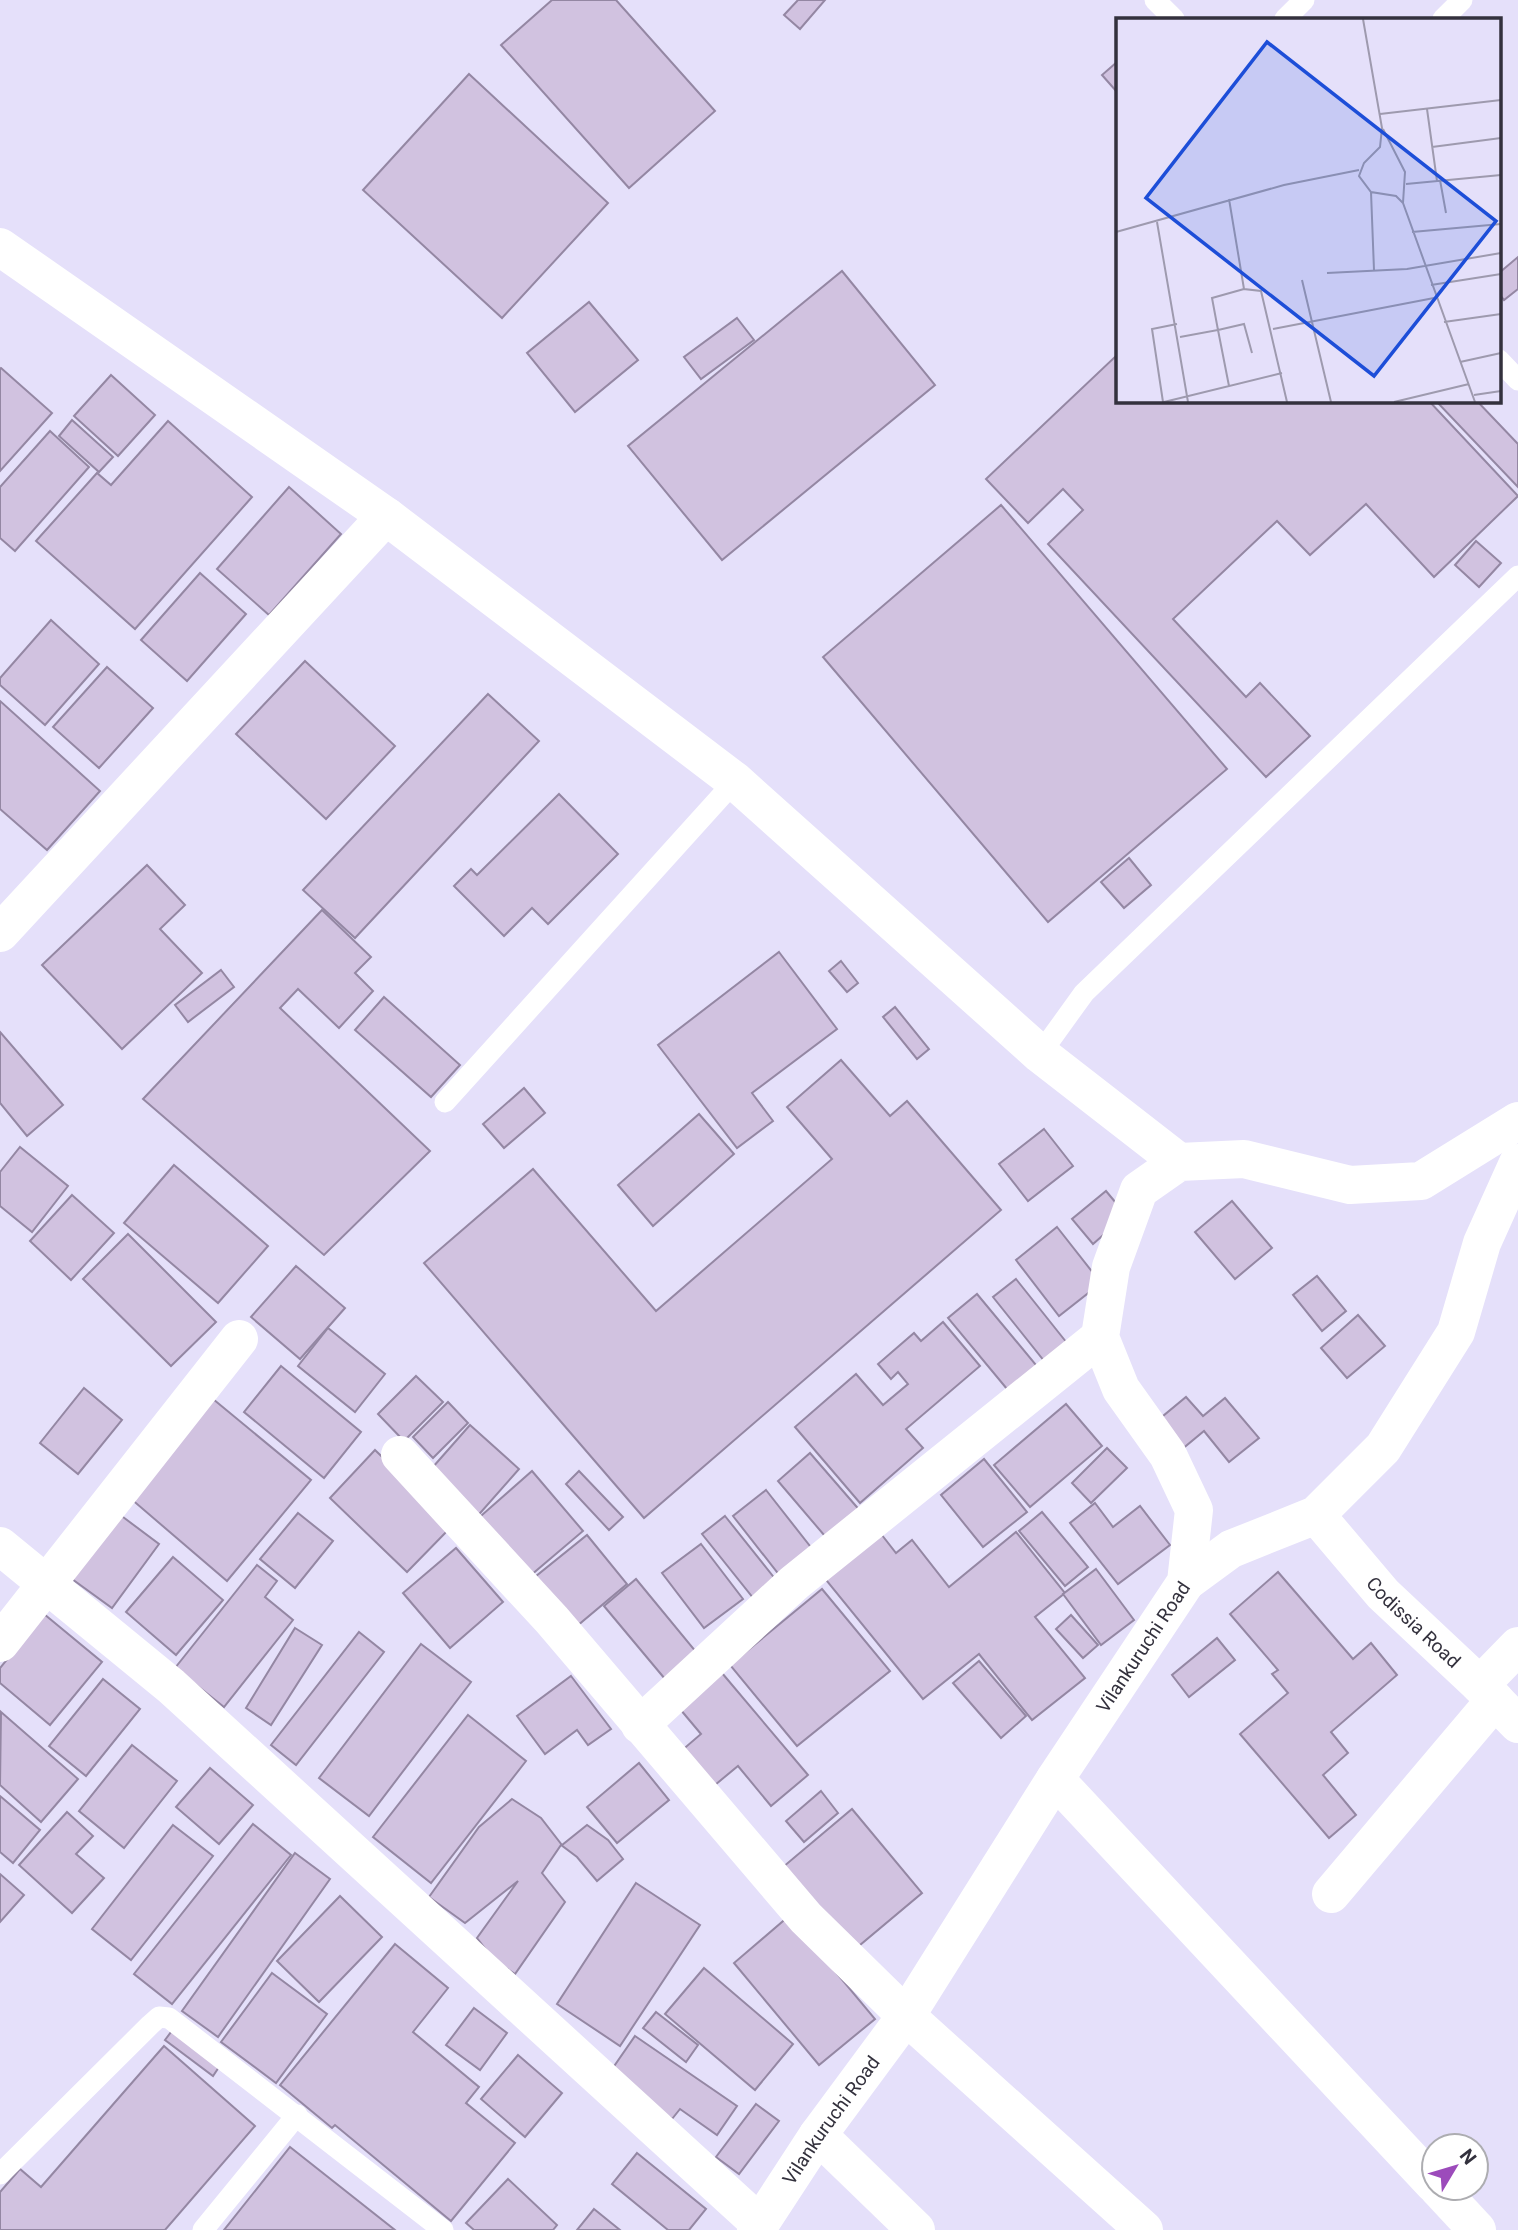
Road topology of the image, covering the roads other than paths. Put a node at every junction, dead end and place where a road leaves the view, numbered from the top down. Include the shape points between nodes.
1 (1155, 0) edge
2 (1304, 0) edge
3 (1462, 0) edge
4 (1173, 18) edge
5 (1285, 18) edge
6 (1444, 18) edge
7 (0, 247) edge
8 (1500, 361) edge
9 (1518, 380) edge
10 (386, 516) junction
11 (1518, 576) edge
12 (735, 781) junction
13 (0, 933) edge
14 (1040, 1054) junction
15 (445, 1102) dead end
16 (1518, 1121) edge
17 (1179, 1162) junction
18 (1518, 1163) edge
19 (1100, 1337) junction
20 (239, 1339) dead end
21 (400, 1455) dead end
22 (1316, 1515) junction
23 (0, 1546) edge
24 (1186, 1582) junction
25 (47, 1583) junction
26 (0, 1643) edge
27 (1518, 1646) edge
28 (1498, 1703) edge
29 (640, 1725) junction
30 (1055, 1779) junction
31 (1331, 1894) dead end
32 (906, 2016) junction
33 (297, 2115) junction
34 (818, 2135) junction
35 (1420, 2169) edge
36 (0, 2174) edge
37 (1451, 2202) edge
38 (758, 2227) edge
39 (203, 2230) edge
40 (443, 2230) edge
41 (916, 2230) edge
42 (1144, 2230) edge
43 (1477, 2230) edge

1 - 4 lane
2 - 5 lane
3 - 6 lane
7 - 10 street
8 - 9 lane
10 - 12 street
10 - 13 street
11 - 14 lane via 1084,993
12 - 14 street
12 - 15 lane
14 - 17 street
16 - 17 street via 1421,1181 1350,1185 1244,1159
17 - 19 street via 1139,1190 1111,1267
18 - 22 street via 1482,1244 1456,1332 1384,1448
19 - 24 street, Vilankuruchi Road via 1121,1389 1168,1455 1194,1510
19 - 29 street via 794,1583
20 - 25 street
21 - 29 street via 552,1620
22 - 24 street via 1231,1549
22 - 28 street, Codissia Road via 1383,1594
23 - 25 street
24 - 30 street, Vilankuruchi Road
25 - 26 street
25 - 38 street via 171,1686
27 - 28 street
28 - 31 street
29 - 32 street via 806,1919
30 - 32 street, Vilankuruchi Road
30 - 35 street
32 - 34 street, Vilankuruchi Road
32 - 42 street
33 - 36 lane via 169,2018 159,2017
33 - 39 lane
33 - 40 lane
34 - 38 street, Vilankuruchi Road
34 - 41 street
37 - 43 street

